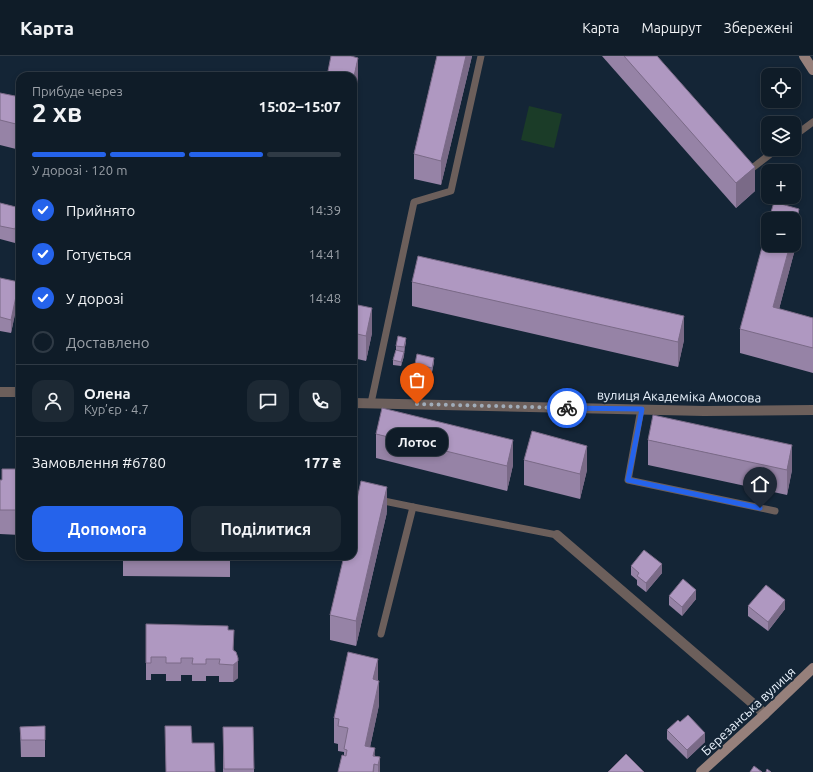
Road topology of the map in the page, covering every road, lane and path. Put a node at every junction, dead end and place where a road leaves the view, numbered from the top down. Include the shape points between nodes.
1 (481, 56) edge
2 (804, 56) edge
3 (813, 70) edge
4 (813, 122) edge
5 (801, 131) edge
6 (768, 156) edge
7 (741, 158) edge
8 (0, 392) edge
9 (16, 392) edge
10 (357, 403) edge
11 (371, 403) junction
12 (642, 409) junction
13 (813, 410) edge
14 (357, 495) edge
15 (413, 507) junction
16 (775, 511) dead end
17 (557, 535) joint
18 (381, 634) dead end
19 (813, 668) edge
20 (765, 714) junction
21 (701, 772) edge

1 - 11 lane via 450,191 414,202
2 - 3 street
4 - 5 lane
6 - 7 lane via 751,169
8 - 9 street
10 - 11 street, вулиця Академіка Амосова
11 - 12 street, вулиця Академіка Амосова
12 - 13 street, вулиця Академіка Амосова
12 - 16 lane via 628,480
14 - 15 lane
15 - 17 lane
15 - 18 lane
17 - 20 street
19 - 20 street, Березанська вулиця
20 - 21 street, Березанська вулиця

